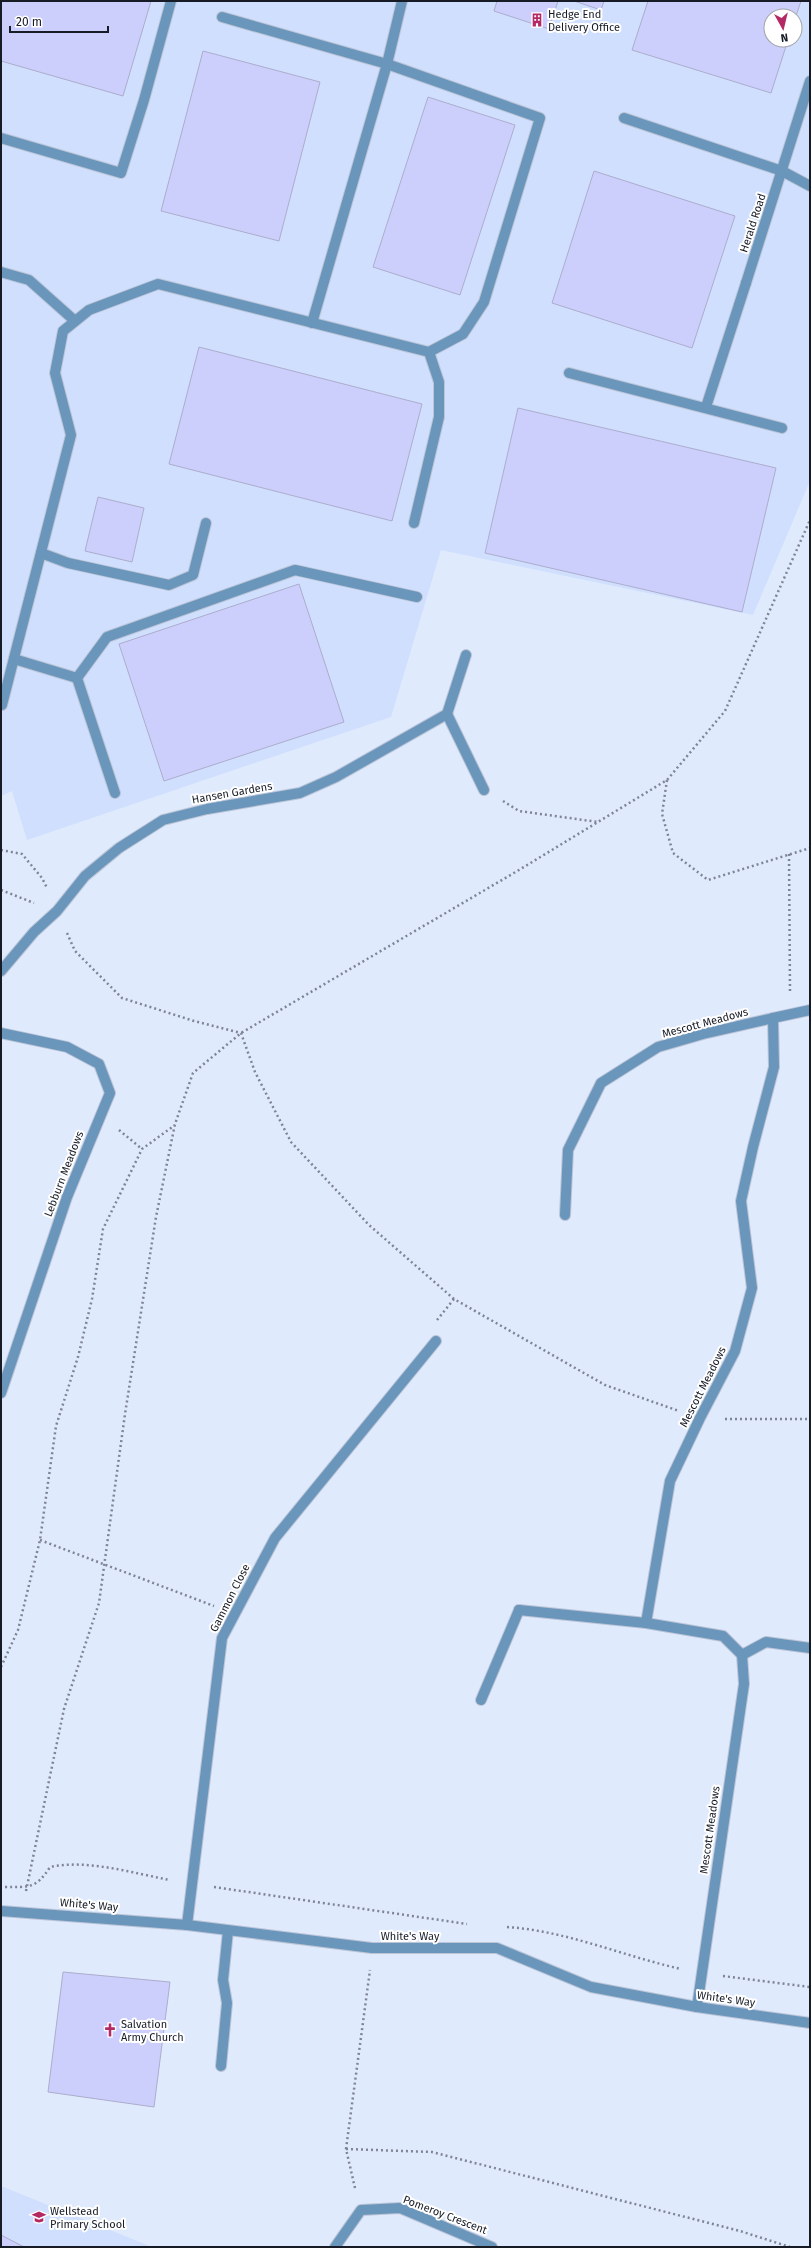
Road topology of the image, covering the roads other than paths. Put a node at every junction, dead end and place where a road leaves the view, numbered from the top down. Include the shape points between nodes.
1 (171, 1) edge
2 (402, 1) edge
3 (222, 17) dead end
4 (387, 64) junction
5 (810, 82) edge
6 (624, 118) dead end
7 (1, 138) edge
8 (782, 171) junction
9 (810, 186) edge
10 (1, 272) edge
11 (75, 321) junction
12 (312, 323) junction
13 (429, 352) junction
14 (569, 373) dead end
15 (706, 407) junction
16 (782, 428) dead end
17 (206, 523) dead end
18 (414, 523) dead end
19 (41, 553) junction
20 (417, 597) dead end
21 (466, 655) dead end
22 (14, 659) junction
23 (77, 678) junction
24 (2, 708) edge
25 (447, 714) junction
26 (484, 790) road end
27 (115, 793) dead end
28 (1, 970) edge
29 (810, 1010) edge
30 (773, 1018) junction
31 (1, 1034) edge
32 (565, 1215) dead end
33 (436, 1341) dead end
34 (1, 1393) edge
35 (646, 1623) junction
36 (810, 1648) edge
37 (742, 1655) junction
38 (481, 1700) dead end
39 (1, 1910) edge
40 (187, 1926) junction
41 (228, 1931) junction
42 (697, 2007) junction
43 (810, 2023) edge
44 (221, 2066) dead end
45 (335, 2247) edge
46 (492, 2247) edge

1 - 7 street via 121,173
2 - 4 street
3 - 4 street
4 - 12 street
4 - 13 street via 540,118 484,302 463,334
5 - 8 street, Herald Road
6 - 8 street
8 - 9 street
8 - 15 street, Herald Road
10 - 11 street via 29,280
11 - 12 street via 89,310 158,284
11 - 19 street via 63,331 55,373 71,434
12 - 13 street
13 - 18 street via 439,382 439,417
14 - 15 street
15 - 16 street
17 - 19 street via 193,575 169,584 68,563
19 - 22 street
20 - 23 street via 296,570 107,636
21 - 25 street
22 - 23 street
22 - 24 street
23 - 27 street
25 - 26 street
25 - 28 street, Hansen Gardens via 336,778 300,793 208,809 163,820 119,848 85,876 57,912 34,932
29 - 30 street, Mescott Meadows
30 - 32 street, Mescott Meadows via 658,1047 601,1083 568,1150
30 - 35 street, Mescott Meadows via 774,1067 741,1200 752,1288 735,1352 670,1481
31 - 34 street, Lebburn Meadows via 67,1047 99,1064 110,1093 67,1197
33 - 40 street, Gammon Close via 275,1538 222,1638
35 - 37 street via 723,1636
35 - 38 street via 519,1610
36 - 37 street via 766,1642
37 - 42 street, Mescott Meadows via 744,1684
39 - 40 street, White's Way
40 - 41 street, White's Way
41 - 42 street, White's Way via 372,1948 497,1948 591,1987
41 - 44 street via 222,1980 227,2003
42 - 43 street, White's Way
45 - 46 street, Pomeroy Crescent via 361,2210 400,2208

